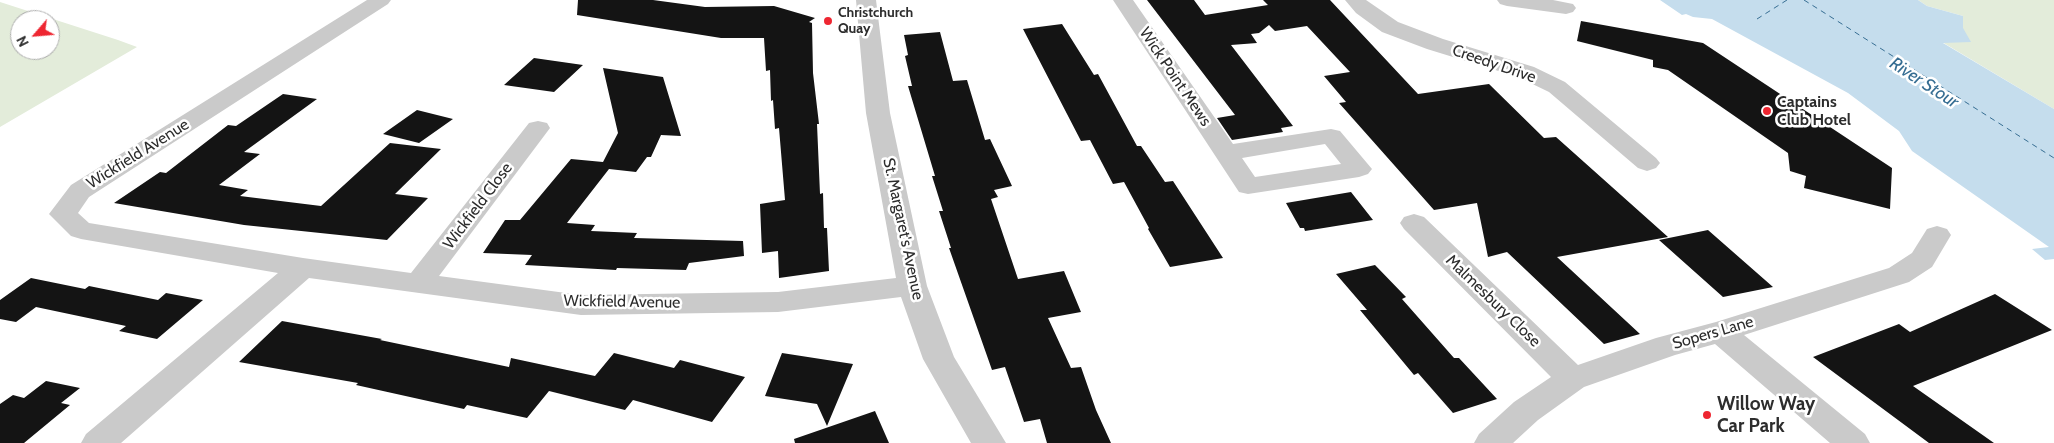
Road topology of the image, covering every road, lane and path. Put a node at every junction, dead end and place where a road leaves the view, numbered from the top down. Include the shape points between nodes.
1 (381, 0) edge
2 (866, 0) edge
3 (1124, 0) edge
4 (1355, 0) edge
5 (1507, 0) edge
6 (1566, 8) dead end
7 (538, 128) dead end
8 (1226, 153) dead end
9 (1647, 163) dead end
10 (1414, 223) dead end
11 (1937, 235) dead end
12 (303, 268) junction
13 (418, 284) junction
14 (912, 286) junction
15 (1720, 332) junction
16 (1573, 379) junction
17 (98, 443) edge
18 (989, 443) edge
19 (1491, 443) edge
20 (1853, 443) edge

1 - 12 street, Wickfield Avenue via 80,191 63,214 81,230
2 - 14 street, St. Margaret's Avenue via 878,113
3 - 8 street, Wick Point Mews
4 - 9 street, Creedy Drive via 1390,27 1526,72 1557,87
5 - 6 street
7 - 13 street, Wickfield Close
10 - 16 street, Malmesbury Close
11 - 15 street, Sopers Lane via 1922,260 1899,275
12 - 13 street, Wickfield Avenue
12 - 17 street
13 - 14 street, Wickfield Avenue via 581,305 778,302
14 - 18 street, St. Margaret's Avenue via 940,359
15 - 16 street, Sopers Lane via 1667,346
15 - 20 street
16 - 19 street, Sopers Lane via 1526,410

